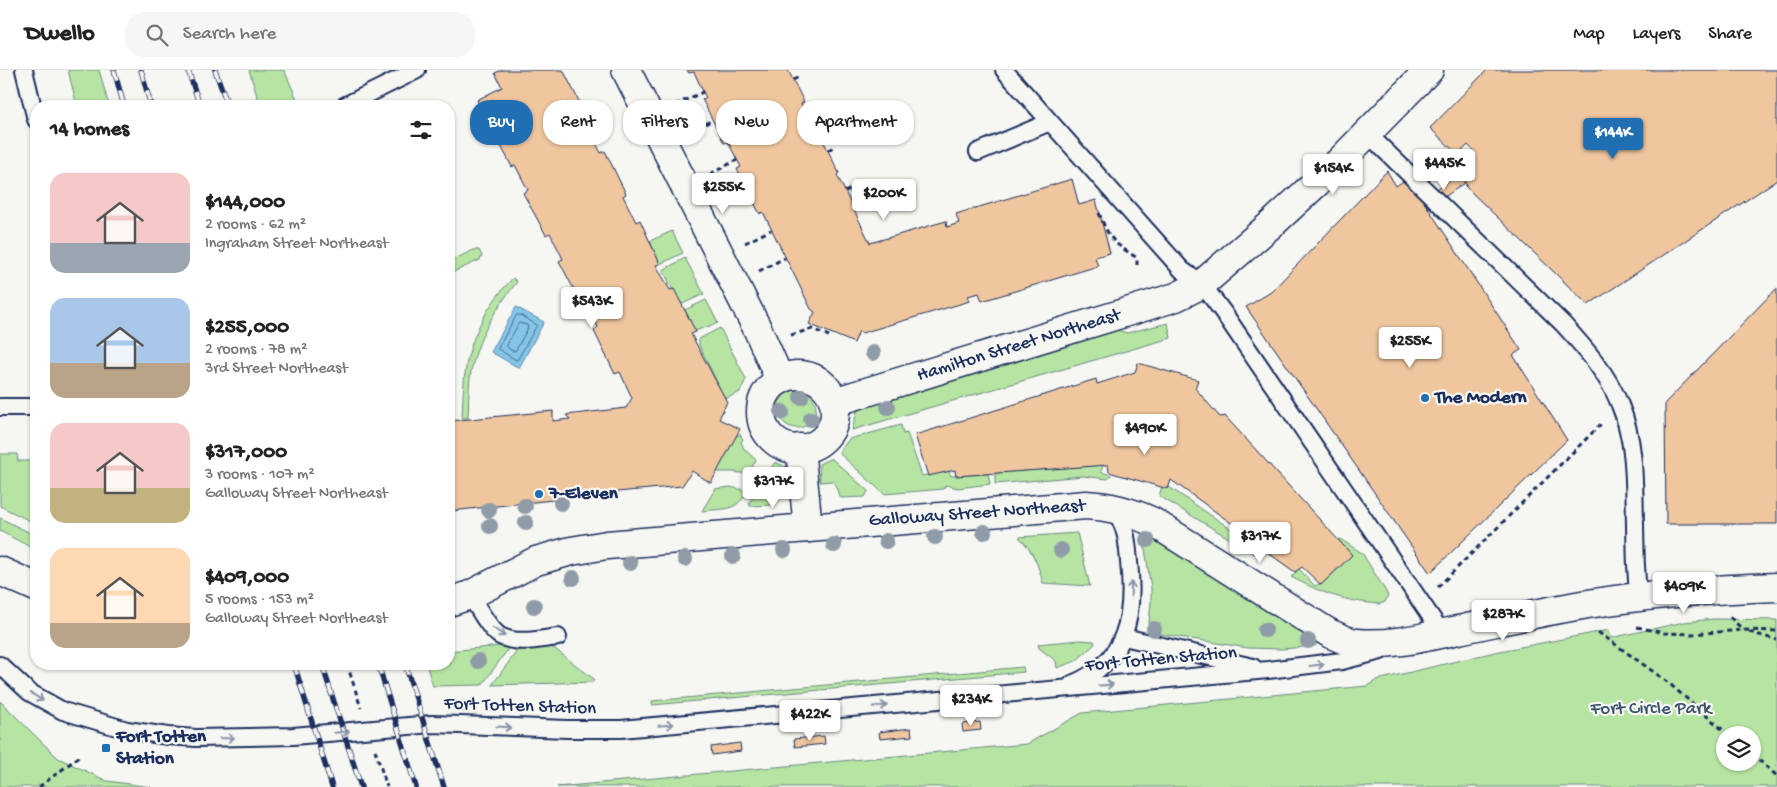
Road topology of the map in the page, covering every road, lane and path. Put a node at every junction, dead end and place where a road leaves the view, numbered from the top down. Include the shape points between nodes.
1 (24, 70) edge
2 (418, 70) edge
3 (626, 70) edge
4 (1004, 70) edge
5 (1429, 70) edge
6 (799, 77) dead end
7 (793, 80) dead end
8 (703, 92) dead end
9 (31, 100) edge
10 (356, 100) edge
11 (686, 100) edge
12 (713, 120) dead end
13 (1050, 122) junction
14 (706, 124) edge
15 (1367, 133) junction
16 (834, 147) dead end
17 (828, 150) dead end
18 (978, 152) dead end
19 (737, 160) dead end
20 (710, 174) dead end
21 (854, 187) dead end
22 (747, 190) dead end
23 (845, 192) dead end
24 (724, 202) dead end
25 (1099, 212) dead end
26 (771, 230) dead end
27 (744, 243) dead end
28 (785, 258) dead end
29 (1136, 265) dead end
30 (758, 271) dead end
31 (1202, 284) junction
32 (830, 336) dead end
33 (785, 337) dead end
34 (780, 380) junction
35 (834, 402) junction
36 (1621, 405) junction
37 (0, 407) edge
38 (30, 408) edge
39 (800, 448) junction
40 (1112, 508) junction
41 (808, 528) junction
42 (0, 571) edge
43 (30, 584) edge
44 (1777, 587) edge
45 (1703, 590) junction
46 (1441, 594) dead end
47 (1638, 597) junction
48 (459, 598) edge
49 (1592, 627) dead end
50 (1636, 627) dead end
51 (1743, 630) junction
52 (1777, 631) edge
53 (1442, 633) junction
54 (558, 637) dead end
55 (1124, 637) junction
56 (1410, 640) junction
57 (1777, 640) edge
58 (0, 665) edge
59 (1268, 670) junction
60 (1057, 690) junction
61 (1719, 726) edge
62 (80, 756) dead end
63 (1761, 762) edge
64 (1777, 776) edge
65 (39, 787) edge

1 - 9 lane
2 - 10 lane
3 - 34 street via 758,330
4 - 13 lane
5 - 15 street, Hamilton Street Northeast
6 - 7 path
8 - 11 path
12 - 14 path
13 - 18 lane
13 - 31 lane via 1182,270
15 - 31 street, Hamilton Street Northeast via 1274,222
15 - 36 lane via 1564,324 1588,351
16 - 17 path
19 - 20 path
21 - 23 path
22 - 24 path
25 - 29 path via 1108,234 1117,245 1137,258
26 - 27 path
28 - 30 path
31 - 35 street, Hamilton Street Northeast via 1176,297
31 - 53 lane
32 - 33 path via 812,329
34 - 35 street via 790,376 812,377 830,392
34 - 39 street via 764,398 763,422 777,442
35 - 39 street via 833,424 828,433 811,446
36 - 46 path via 1437,588
36 - 47 lane via 1634,468
37 - 38 lane
39 - 41 street
40 - 41 street, Galloway Street Northeast via 1069,506
55 -> 40 lane, Fort Totten Station via 1131,576 1126,533 1120,517
40 - 56 street, Galloway Street Northeast via 1153,522 1342,639 1355,643
41 - 48 street, Galloway Street Northeast via 572,551 536,561
42 - 43 street
44 - 45 street, Galloway Street Northeast
45 - 47 street, Galloway Street Northeast
45 - 51 path
47 - 53 street, Galloway Street Northeast via 1539,612
48 -> 54 lane via 500,636 520,641
49 - 61 path via 1665,680
50 - 51 path via 1692,634
51 - 52 path
51 - 57 path
53 - 56 street, Galloway Street Northeast
55 - 59 lane, Fort Totten Station
55 - 60 lane, Fort Totten Station via 1110,660 1100,669
59 -> 56 lane, Fort Totten Station via 1342,661
58 -> 60 lane, Fort Totten Station via 29,692 63,711 127,730 196,738 293,736 432,724 621,729
60 -> 59 lane, Fort Totten Station
62 - 65 path
63 - 64 path

